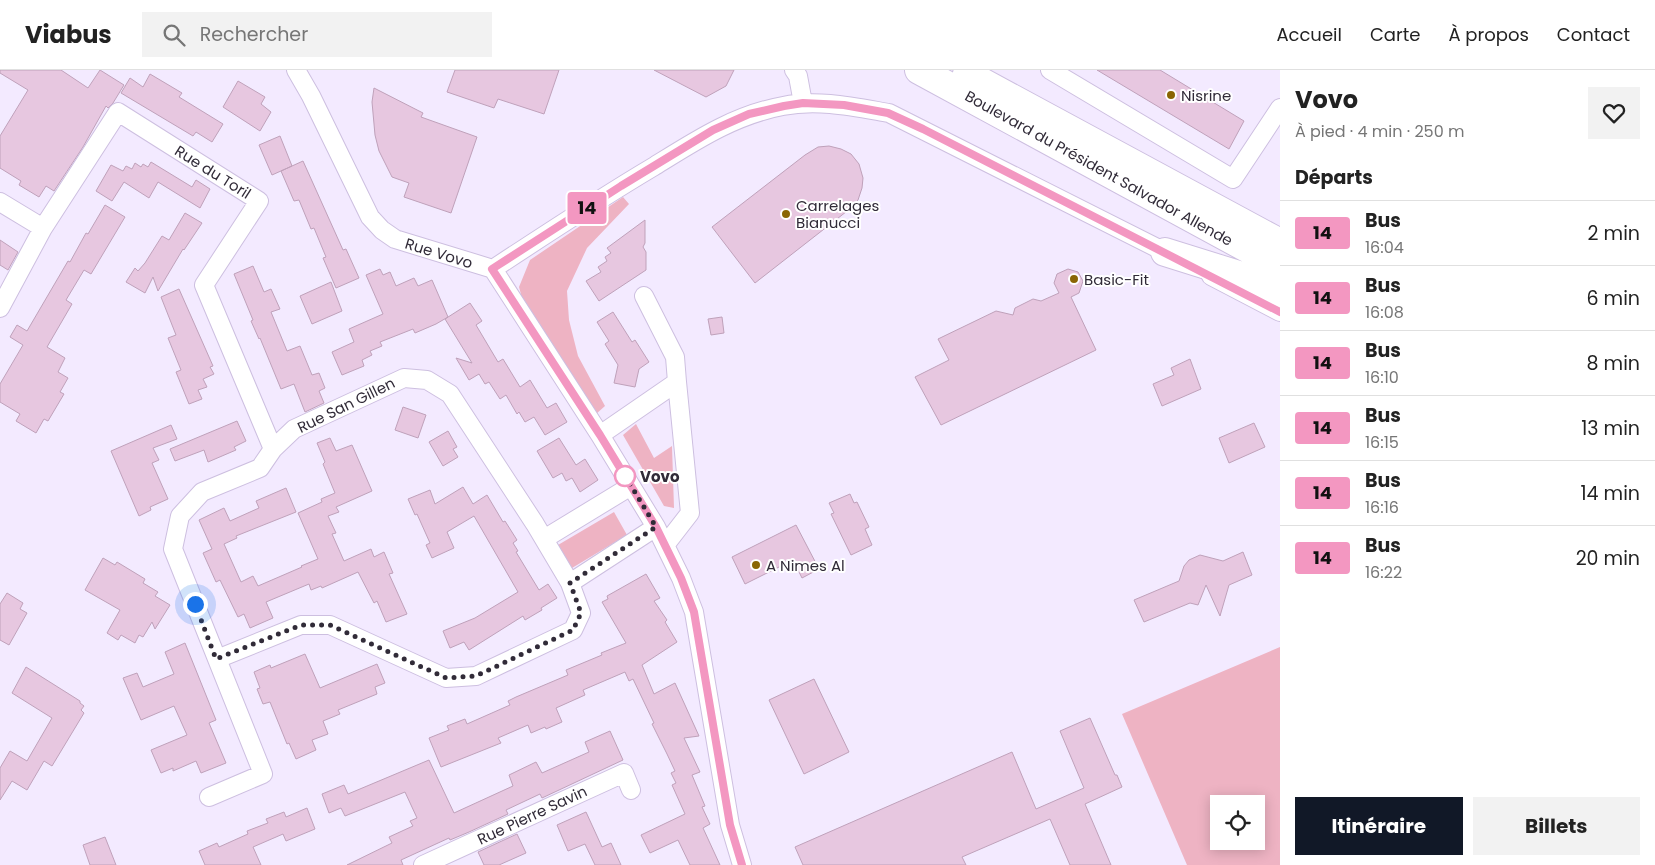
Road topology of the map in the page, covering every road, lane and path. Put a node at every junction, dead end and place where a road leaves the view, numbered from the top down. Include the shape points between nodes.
1 (296, 70) edge
2 (794, 70) edge
3 (918, 70) edge
4 (959, 70) edge
5 (1050, 70) edge
6 (803, 103) junction
7 (1280, 108) edge
8 (0, 202) edge
9 (43, 228) junction
10 (1280, 243) edge
11 (1165, 252) junction
12 (1280, 266) edge
13 (492, 269) junction
14 (1280, 288) edge
15 (644, 296) dead end
16 (0, 308) edge
17 (1280, 312) edge
18 (677, 382) junction
19 (600, 435) junction
20 (273, 448) junction
21 (631, 486) junction
22 (656, 527) junction
23 (544, 539) junction
24 (666, 544) junction
25 (570, 583) junction
26 (216, 659) junction
27 (631, 790) dead end
28 (209, 797) dead end
29 (449, 860) edge
30 (423, 865) edge
31 (742, 865) edge

1 - 13 street, Rue Vovo via 370,217 382,230 394,239
2 - 6 street
3 - 12 main road, Boulevard du Président Salvador Allende
4 - 10 main road, Boulevard du Président Salvador Allende
5 - 7 street via 1233,179
6 - 11 street via 844,105 888,113
6 - 13 street via 749,114 713,130
8 - 9 street
9 - 16 street
9 - 20 street, Rue du Toril via 118,112 259,201 204,284
11 - 14 main road
11 - 17 street
13 - 19 street, Rue Vovo
15 - 18 street via 676,357
18 - 19 street
18 - 24 street via 690,513
19 - 21 street, Rue Vovo
20 - 23 street, Rue San Gillen via 294,429 404,378 427,380 450,394
20 - 26 street, Rue San Gillen via 260,468 202,492 180,516 173,549
21 - 22 street, Rue Vovo
21 - 23 street
22 - 24 street, Rue Vovo
22 - 25 street
23 - 25 street, Rue San Gillen
24 - 31 street, Rue Vovo via 694,612 730,825
25 - 26 street, Rue San Gillen via 581,613 573,630 476,676 446,678 330,625 301,625
26 - 28 street, Rue San Gillen via 263,774
27 - 29 street, Rue Pierre Savin via 624,773
29 - 30 street, Rue Pierre Savin

